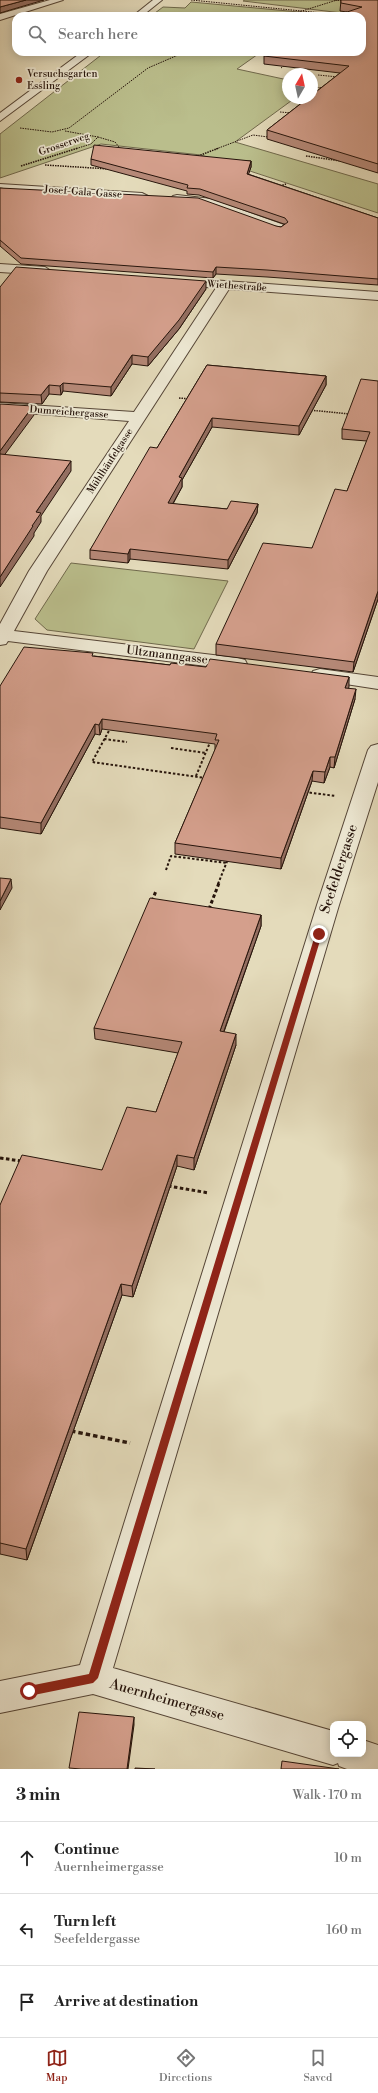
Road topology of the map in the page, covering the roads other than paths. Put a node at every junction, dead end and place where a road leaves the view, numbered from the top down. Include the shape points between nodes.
1 (59, 0) edge
2 (158, 0) edge
3 (17, 12) edge
4 (142, 12) edge
5 (12, 14) edge
6 (0, 17) edge
7 (83, 56) edge
8 (0, 118) edge
9 (0, 186) edge
10 (280, 228) edge
11 (0, 268) edge
12 (54, 272) edge
13 (202, 283) edge
14 (225, 285) junction
15 (378, 296) edge
16 (0, 406) edge
17 (139, 417) junction
18 (3, 631) edge
19 (253, 666) edge
20 (302, 673) edge
21 (378, 683) edge
22 (378, 750) edge
23 (93, 1678) junction
24 (0, 1697) edge
25 (330, 1747) edge
26 (362, 1757) edge
27 (378, 1762) edge

1 - 3 street
2 - 4 street
5 - 6 street
7 - 8 street
9 - 10 street, Josef-Gala-Gasse via 208,201
11 - 12 street
13 - 14 street, Wiethestraße
14 - 15 street, Wiethestraße
14 - 17 street, Mühlhäufelgasse
16 - 17 street, Dumreichergasse
17 - 18 street, Mühlhäufelgasse via 38,571
18 - 19 street, Ultzmanngasse
20 - 21 street
22 - 23 street, Seefeldergasse via 328,905
23 - 24 street, Auernheimergasse
23 - 25 street, Auernheimergasse
26 - 27 street

